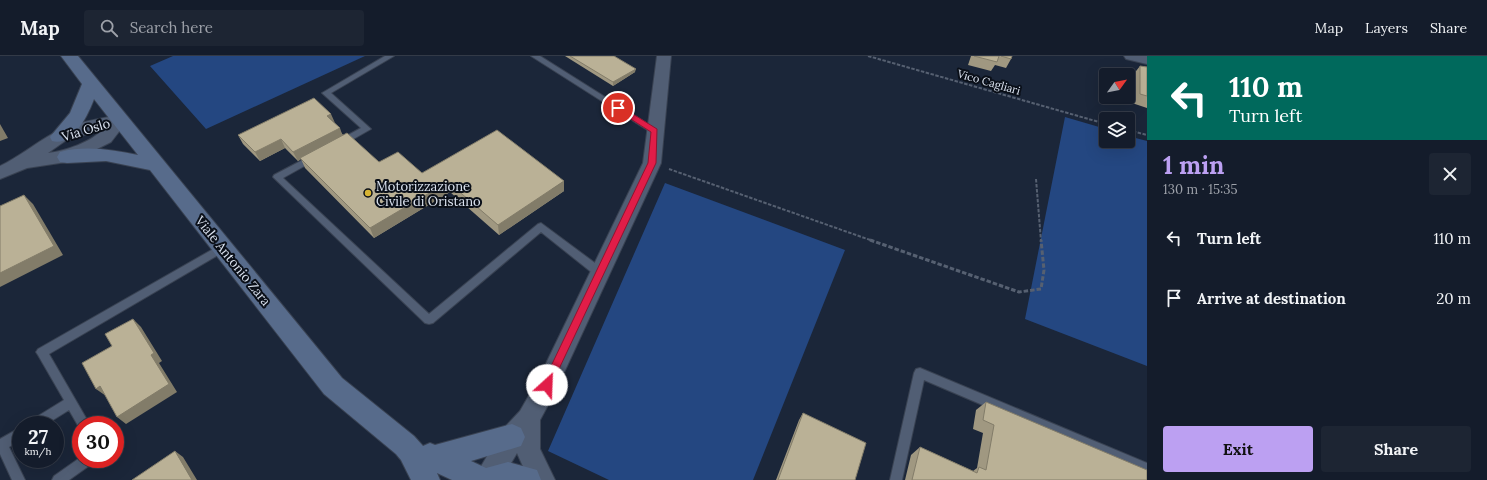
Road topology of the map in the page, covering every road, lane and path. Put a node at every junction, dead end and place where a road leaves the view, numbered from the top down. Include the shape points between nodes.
1 (69, 56) edge
2 (390, 56) edge
3 (535, 56) edge
4 (664, 56) edge
5 (868, 56) edge
6 (1131, 56) edge
7 (1147, 60) edge
8 (91, 84) junction
9 (120, 120) junction
10 (1099, 122) edge
11 (655, 130) junction
12 (1135, 132) edge
13 (1147, 135) edge
14 (59, 137) junction
15 (67, 157) junction
16 (24, 162) junction
17 (652, 163) junction
18 (156, 165) junction
19 (0, 173) edge
20 (1036, 179) dead end
21 (222, 248) junction
22 (599, 272) junction
23 (71, 402) junction
24 (48, 416) edge
25 (79, 416) edge
26 (520, 428) junction
27 (12, 439) edge
28 (424, 463) edge
29 (12, 466) edge
30 (13, 468) edge
31 (76, 468) edge
32 (1147, 469) edge
33 (19, 480) edge
34 (58, 480) edge
35 (482, 480) edge
36 (486, 480) edge
37 (490, 480) edge
38 (527, 480) edge
39 (542, 480) edge
40 (896, 480) edge

1 - 8 main road, Viale Antonio Zara
2 - 22 lane via 326,93 367,129 277,177 429,320 541,227
3 - 11 lane
4 - 11 street
5 - 10 path, Vico Cagliari
6 - 7 street
8 - 9 main road, Viale Antonio Zara
8 - 14 main road via 82,111
9 - 14 street, Via Oslo
9 - 15 street, Via Oslo via 104,138
9 - 18 main road, Viale Antonio Zara
11 - 17 street
12 - 13 path
14 - 16 street, Via Oslo
15 - 16 street, Via Oslo
15 - 18 main road via 106,155
16 - 19 street, Via Oslo
17 - 20 path via 1019,292 1040,289 1044,270
17 - 22 street
18 - 21 main road, Viale Antonio Zara
21 - 23 lane via 42,352
21 - 28 main road, Viale Antonio Zara via 333,386
22 - 26 street via 547,385
23 - 24 lane
23 - 25 lane
26 - 28 main road
26 - 36 street
26 - 39 street
27 - 29 lane via 2,445
28 - 35 main road, Viale Antonio Zara
30 - 33 lane
31 - 34 lane
32 - 40 lane via 920,373
37 - 38 main road via 508,476

